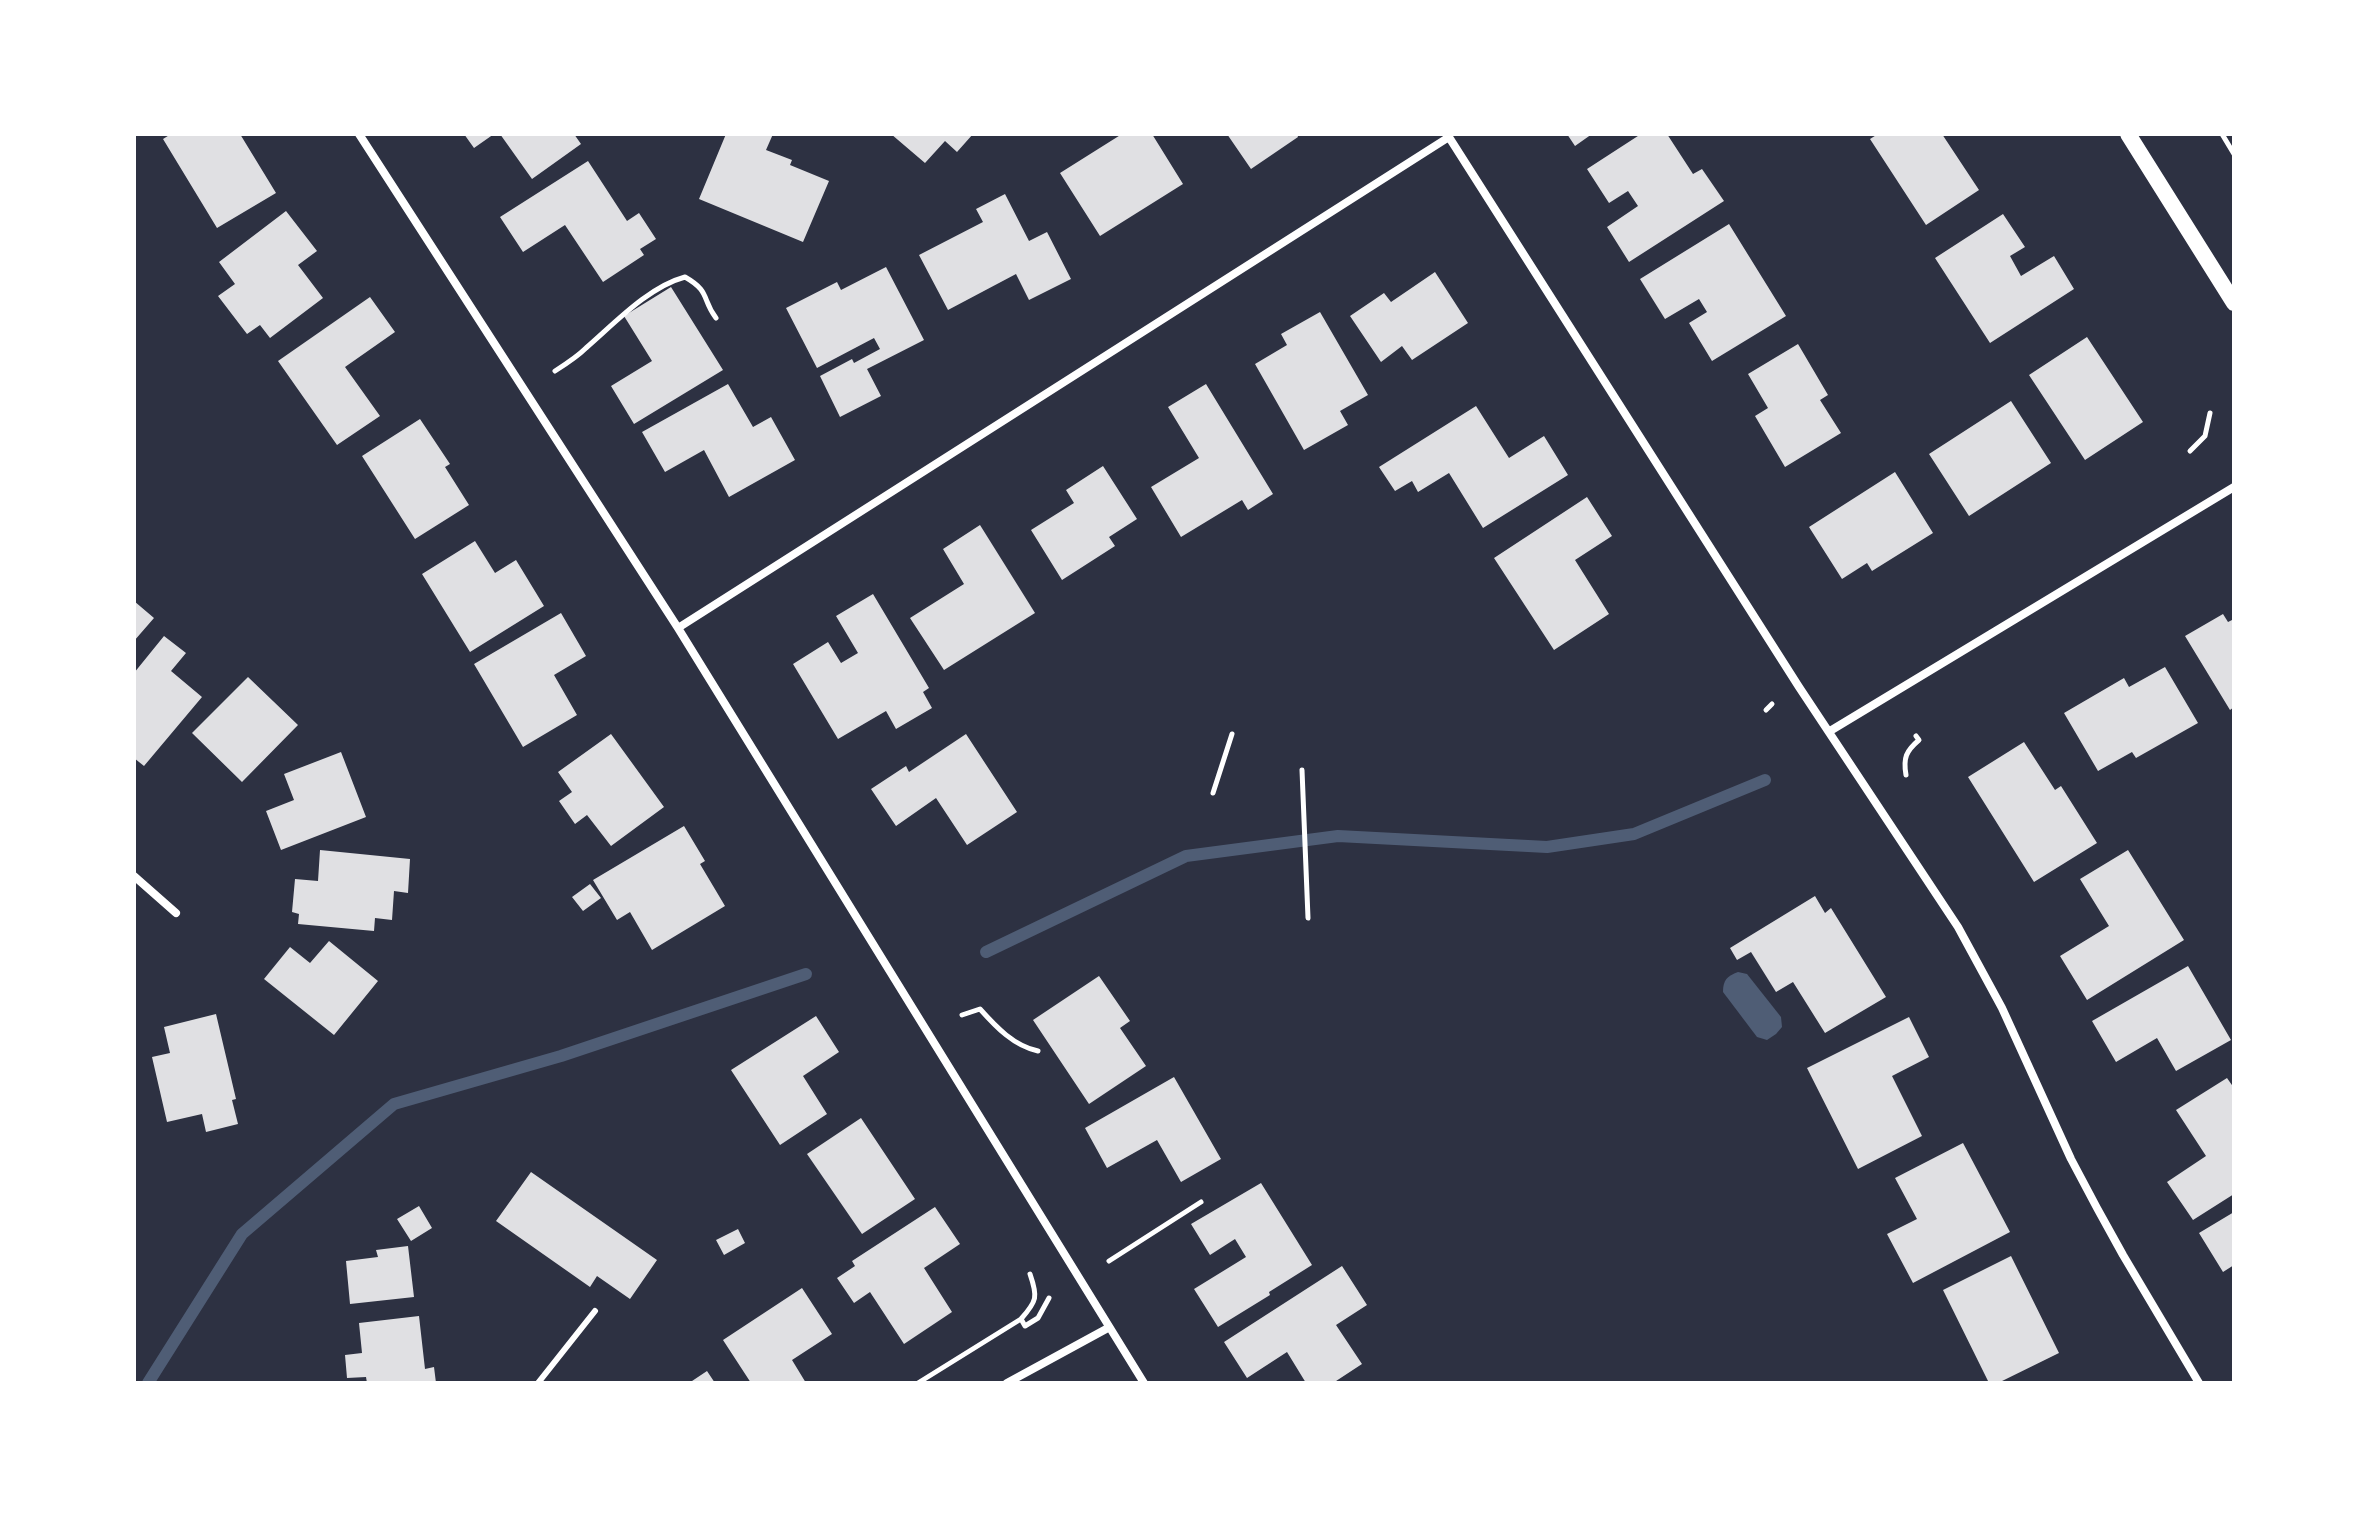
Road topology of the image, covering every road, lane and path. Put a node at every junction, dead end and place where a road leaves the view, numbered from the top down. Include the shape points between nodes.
1 (359, 134) edge
2 (2128, 134) edge
3 (2222, 134) edge
4 (1448, 135) edge
5 (2234, 154) edge
6 (2234, 303) edge
7 (716, 318) dead end
8 (555, 371) dead end
9 (2210, 413) dead end
10 (2190, 451) dead end
11 (2234, 487) edge
12 (678, 628) junction
13 (1772, 704) dead end
14 (1766, 710) dead end
15 (1830, 731) junction
16 (1232, 734) dead end
17 (1916, 736) dead end
18 (1302, 770) dead end
19 (1906, 775) dead end
20 (1213, 793) dead end
21 (134, 876) edge
22 (176, 913) dead end
23 (1308, 918) dead end
24 (962, 1015) dead end
25 (1038, 1051) dead end
26 (1201, 1202) dead end
27 (1109, 1261) dead end
28 (1030, 1274) dead end
29 (1049, 1298) dead end
30 (595, 1311) dead end
31 (1021, 1319) junction
32 (1108, 1328) junction
33 (538, 1383) edge
34 (918, 1383) edge
35 (1007, 1383) edge
36 (1144, 1383) edge
37 (2199, 1383) edge

1 - 12 street
2 - 6 main road
3 - 5 path
4 - 12 street
4 - 15 street
7 - 8 path via 699,285 685,277 671,281
9 - 10 path via 2205,436
11 - 15 street
12 - 32 street
13 - 14 path
15 - 37 street via 1986,976 2071,1159
16 - 20 path
17 - 19 path via 1919,740 1904,761
18 - 23 path
21 - 22 street
24 - 25 path via 980,1009 1000,1031
26 - 27 path
28 - 31 path via 1034,1304
29 - 31 path via 1038,1318 1025,1326
30 - 33 lane
31 - 34 path
32 - 35 street
32 - 36 street

